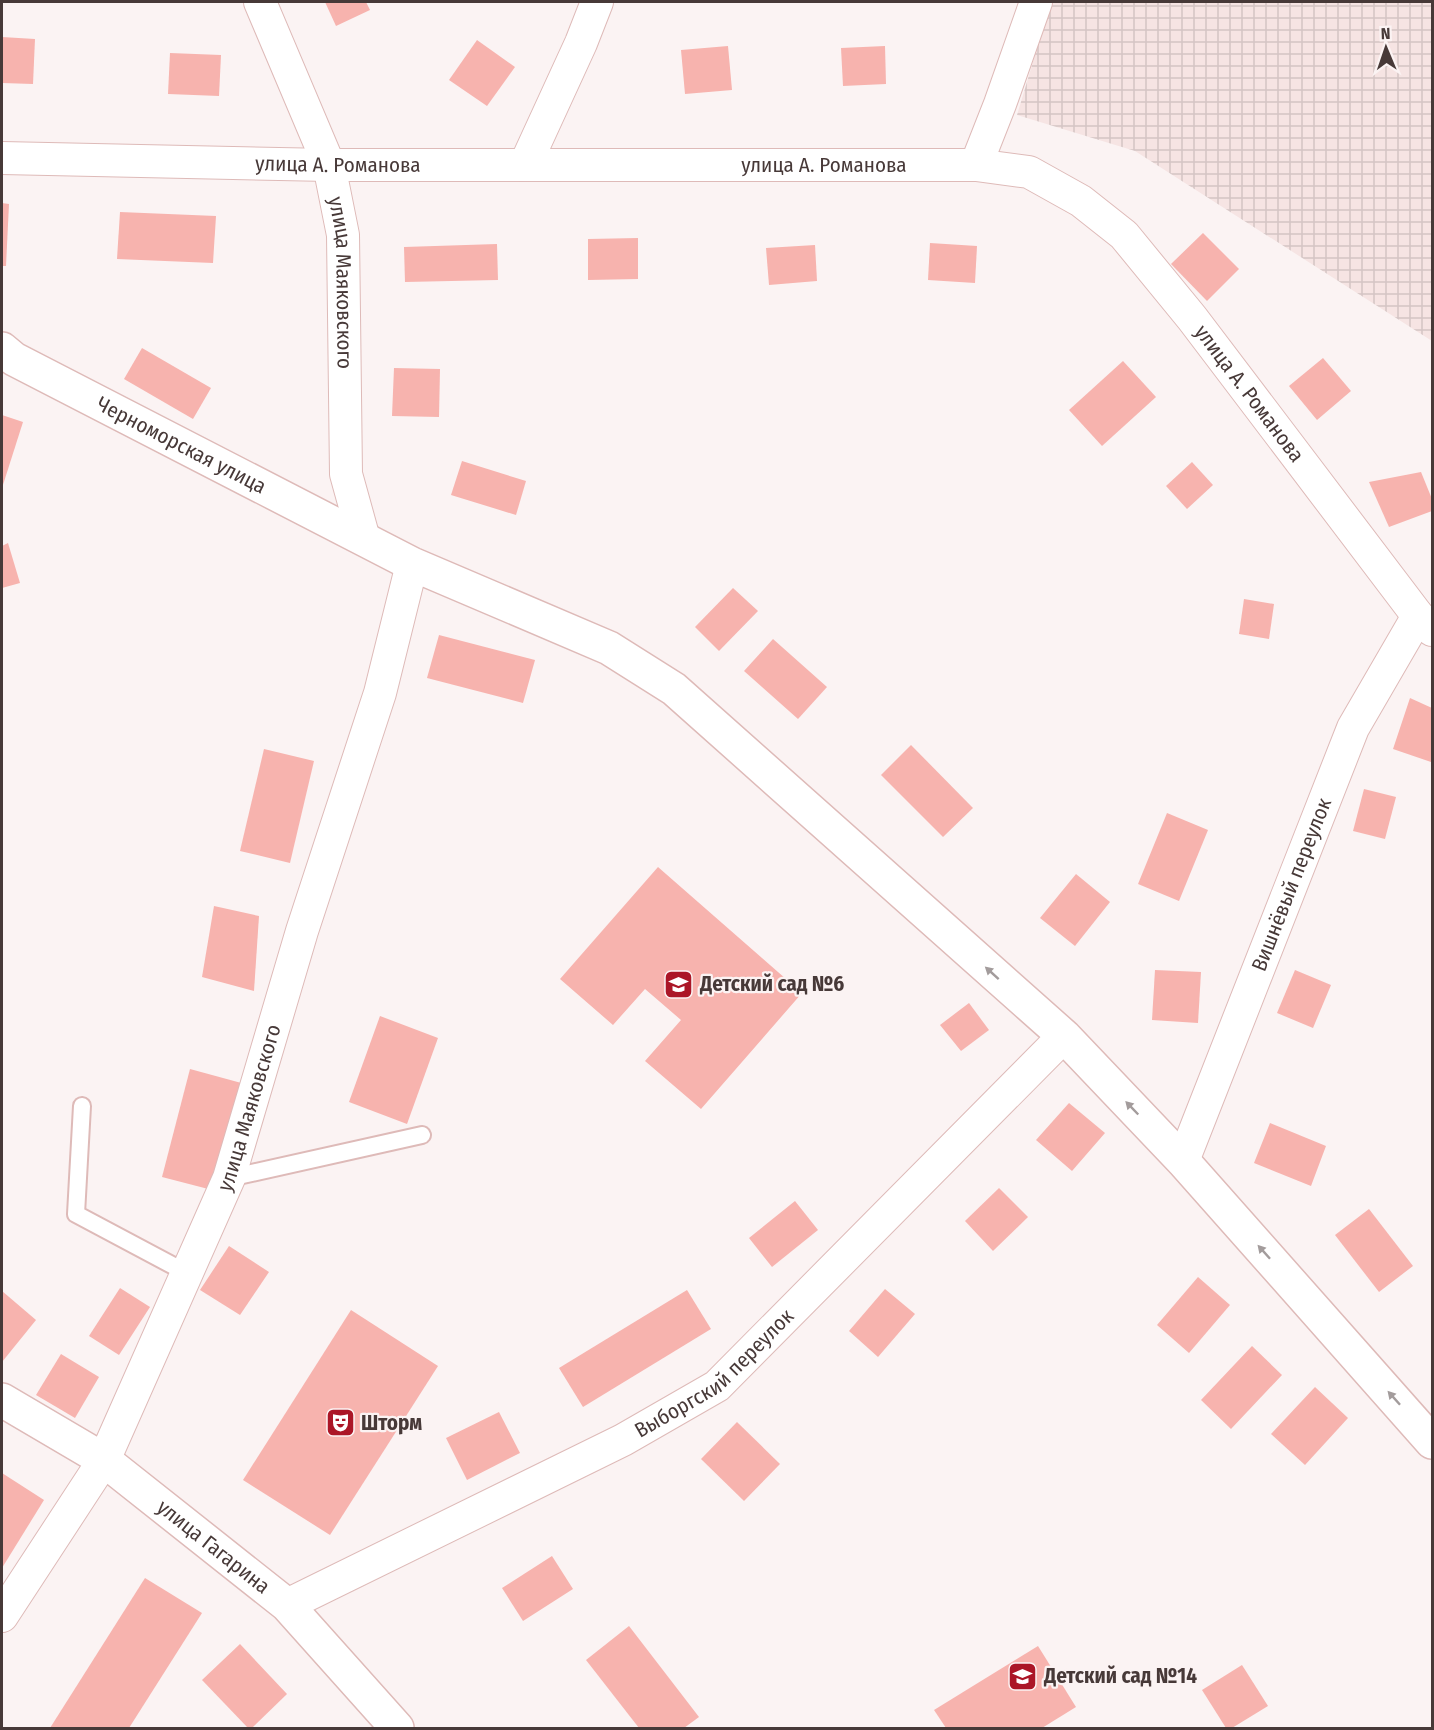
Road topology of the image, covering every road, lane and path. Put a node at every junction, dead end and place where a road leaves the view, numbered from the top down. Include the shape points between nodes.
1 (260, 2) edge
2 (597, 2) edge
3 (1036, 2) edge
4 (2, 158) edge
5 (329, 165) junction
6 (525, 165) junction
7 (976, 165) junction
8 (2, 349) edge
9 (364, 539) junction
10 (412, 564) junction
11 (1425, 623) edge
12 (1064, 1036) junction
13 (82, 1106) dead end
14 (422, 1135) dead end
15 (1183, 1161) junction
16 (229, 1178) junction
17 (187, 1273) junction
18 (2, 1400) edge
19 (1432, 1442) edge
20 (104, 1460) junction
21 (287, 1605) junction
22 (2, 1616) edge
23 (397, 1728) edge

1 - 5 street, улица Маяковского
2 - 6 street
3 - 7 street
4 - 5 street, улица А. Романова
5 - 6 street, улица А. Романова
5 - 9 street, улица Маяковского via 343,235 346,474
6 - 7 street, улица А. Романова
7 - 11 street, улица А. Романова via 1029,172 1081,201 1124,235
8 - 9 street, Черноморская улица via 14,359
9 - 10 street, Черноморская улица
12 -> 10 street, Черноморская улица via 674,689 609,648
10 - 16 street, улица Маяковского via 380,693 302,931
11 - 15 street, Вишнёвый переулок via 1353,728
15 -> 12 street, Черноморская улица
12 - 21 street, Выборгский переулок via 717,1386 623,1440
13 - 17 lane via 76,1214
14 - 16 lane
19 -> 15 street, Черноморская улица
16 - 17 street, улица Маяковского
17 - 20 street, улица Маяковского
18 - 20 street, улица Гагарина
20 - 21 street, улица Гагарина
20 - 22 street, улица Маяковского
21 - 23 street, улица Гагарина

